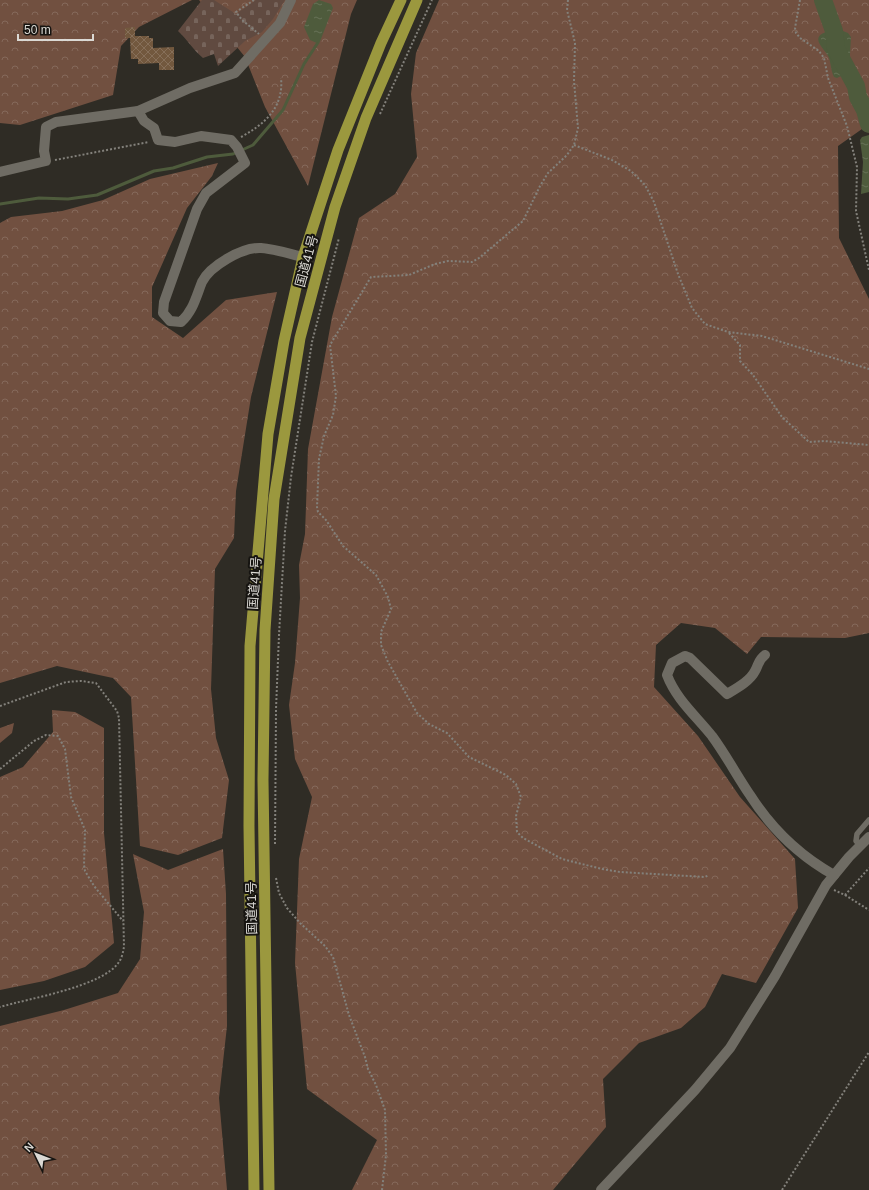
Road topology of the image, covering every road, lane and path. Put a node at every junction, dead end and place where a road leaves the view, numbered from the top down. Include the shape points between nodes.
1 (254, 0) edge
2 (291, 0) edge
3 (401, 0) edge
4 (417, 0) edge
5 (432, 0) edge
6 (568, 0) edge
7 (800, 0) edge
8 (265, 40) junction
9 (281, 78) dead end
10 (138, 111) junction
11 (380, 115) dead end
12 (158, 140) junction
13 (574, 145) junction
14 (236, 148) junction
15 (46, 161) junction
16 (0, 172) edge
17 (339, 235) dead end
18 (303, 257) junction
19 (869, 270) edge
20 (728, 332) junction
21 (869, 369) edge
22 (869, 445) edge
23 (765, 655) dead end
24 (0, 706) edge
25 (0, 769) edge
26 (869, 820) edge
27 (869, 838) edge
28 (860, 846) junction
29 (275, 848) dead end
30 (869, 868) edge
31 (709, 875) dead end
32 (834, 875) junction
33 (276, 877) dead end
34 (826, 885) junction
35 (845, 895) junction
36 (869, 910) edge
37 (124, 921) junction
38 (0, 1007) edge
39 (869, 1052) edge
40 (254, 1190) edge
41 (269, 1190) edge
42 (382, 1190) edge
43 (601, 1190) edge
44 (782, 1190) edge

1 - 8 path via 236,12
2 - 8 street via 280,23
3 - 18 highway, 国道41号 via 338,150
4 - 41 highway, 国道41号 via 366,118 335,207 300,338 274,499 265,630 263,780
5 - 11 path
6 - 13 path via 567,10 575,43 574,81 578,128
7 - 19 path via 796,33 824,58 828,78 847,126 858,167 856,211
8 - 10 street via 235,73 190,88
9 - 14 path via 281,97 264,122 248,133
10 - 12 street via 144,121 154,128
10 - 15 street via 56,122 46,127
12 - 14 street via 175,142 201,136
12 - 15 path
13 - 20 path via 612,160 631,171 645,185 654,202 692,308 706,324
13 - 31 path via 548,173 523,222 479,258 472,262 448,261 435,264 409,275 371,277 330,345 336,396 319,459 316,507 343,546 371,568 388,597 391,609 381,632 381,645 416,713 429,724 447,733 469,757 506,775 516,784 521,797 516,816 517,832 523,838 562,859 602,869 705,877
14 - 18 street via 245,163 206,193 197,209 164,302 163,313 170,321 181,322 188,315 208,273 217,264 244,251 260,248
15 - 16 street
17 - 29 path via 312,342 287,515 276,709
18 - 40 highway, 国道41号 via 284,341 268,434 250,646 249,826
20 - 21 path via 762,336
20 - 22 path via 740,345 740,361 753,374 782,416 809,442 824,440
23 - 32 street via 759,659 755,671 748,680 727,694 685,656 672,663 667,675 675,692 718,744 768,819 804,856
24 - 37 path via 66,682 81,681 96,683 117,711
25 - 37 path via 34,741 46,735 58,736 65,749 71,797 85,830 85,871 94,886
26 - 28 lane via 857,834 856,841
27 - 28 street
28 - 32 street
30 - 35 path
32 - 34 street
33 - 42 path via 279,893 287,908 333,957 349,1015 382,1100 387,1136
34 - 35 path
34 - 43 street via 775,976 730,1048 695,1090
35 - 36 path
37 - 38 path via 124,947 120,961 110,972 89,983
39 - 44 path

